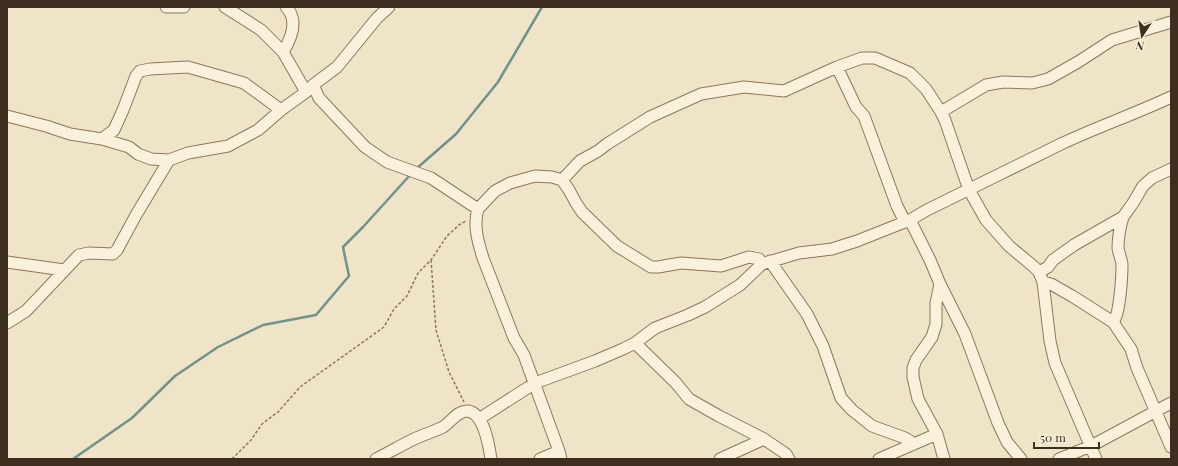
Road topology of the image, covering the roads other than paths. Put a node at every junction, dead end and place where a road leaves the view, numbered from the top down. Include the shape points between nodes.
1 (166, 7) edge
2 (184, 7) edge
3 (224, 7) edge
4 (286, 7) edge
5 (389, 7) edge
6 (1171, 22) edge
7 (283, 52) junction
8 (837, 66) junction
9 (309, 89) junction
10 (1171, 97) edge
11 (281, 110) junction
12 (941, 112) junction
13 (7, 116) edge
14 (102, 139) junction
15 (169, 160) junction
16 (1171, 169) edge
17 (562, 180) junction
18 (969, 190) junction
19 (476, 213) junction
20 (1123, 217) junction
21 (907, 221) junction
22 (7, 262) edge
23 (766, 262) junction
24 (64, 270) junction
25 (1041, 277) junction
26 (940, 284) junction
27 (1114, 322) junction
28 (7, 323) edge
29 (635, 343) junction
30 (535, 383) junction
31 (1171, 403) edge
32 (1156, 411) junction
33 (479, 419) junction
34 (937, 434) junction
35 (764, 439) junction
36 (912, 444) junction
37 (1091, 446) junction
38 (1171, 447) edge
39 (560, 455) edge
40 (376, 459) edge
41 (491, 459) edge
42 (540, 459) edge
43 (720, 459) edge
44 (789, 459) edge
45 (879, 459) edge
46 (944, 459) edge
47 (1021, 459) edge
48 (1059, 459) edge
49 (1096, 459) edge

1 - 2 street
3 - 7 street via 261,30
4 - 7 street via 293,19 293,28
5 - 9 street via 337,67
6 - 12 street via 1112,40 1078,62 1032,84 1003,82 986,85
7 - 9 street
8 - 12 street via 862,58 875,58 910,73 926,89
8 - 17 street via 784,91 744,87 695,96 650,116 580,161
8 - 21 street via 856,107 864,116 897,206
9 - 11 street
9 - 19 street via 365,147 387,162 431,178
10 - 18 street via 1061,145
11 - 14 street via 244,84 188,67 150,69 140,71 136,76 114,130
11 - 15 street via 258,130 228,146 188,153
12 - 18 street
13 - 14 street via 70,134
14 - 15 street via 129,147 151,160
15 - 24 street via 117,250 113,254 79,255
16 - 20 street via 1152,178 1143,186
17 - 19 street via 535,176 510,183 495,191
17 - 23 street via 587,217 617,246 648,265 658,267 681,263 721,266 749,257
18 - 21 street
18 - 25 street via 986,220
19 - 30 street via 479,244 490,279
20 - 25 street via 1053,260
20 - 27 street via 1118,250 1122,262 1121,277 1117,316
21 - 23 street via 832,249 799,253
21 - 26 street via 930,260
22 - 24 street
23 - 29 street via 740,285 706,307 655,328
23 - 36 street via 807,314 841,398 872,426 905,438
24 - 28 street via 26,311
25 - 27 street
25 - 37 street via 1050,341 1056,363
26 - 34 street via 936,303 936,324 932,337 913,368 914,387 918,399
26 - 47 street via 965,334 998,423
27 - 32 street via 1131,349
29 - 30 street
29 - 35 street via 689,399
30 - 33 street
30 - 39 street
31 - 32 street
32 - 37 street
32 - 38 street
33 - 40 street via 468,411 460,413 443,426
33 - 41 street via 487,436
34 - 36 street
34 - 46 street
35 - 43 street
35 - 44 street via 786,454
36 - 45 street
37 - 48 street
37 - 49 street
39 - 42 street

